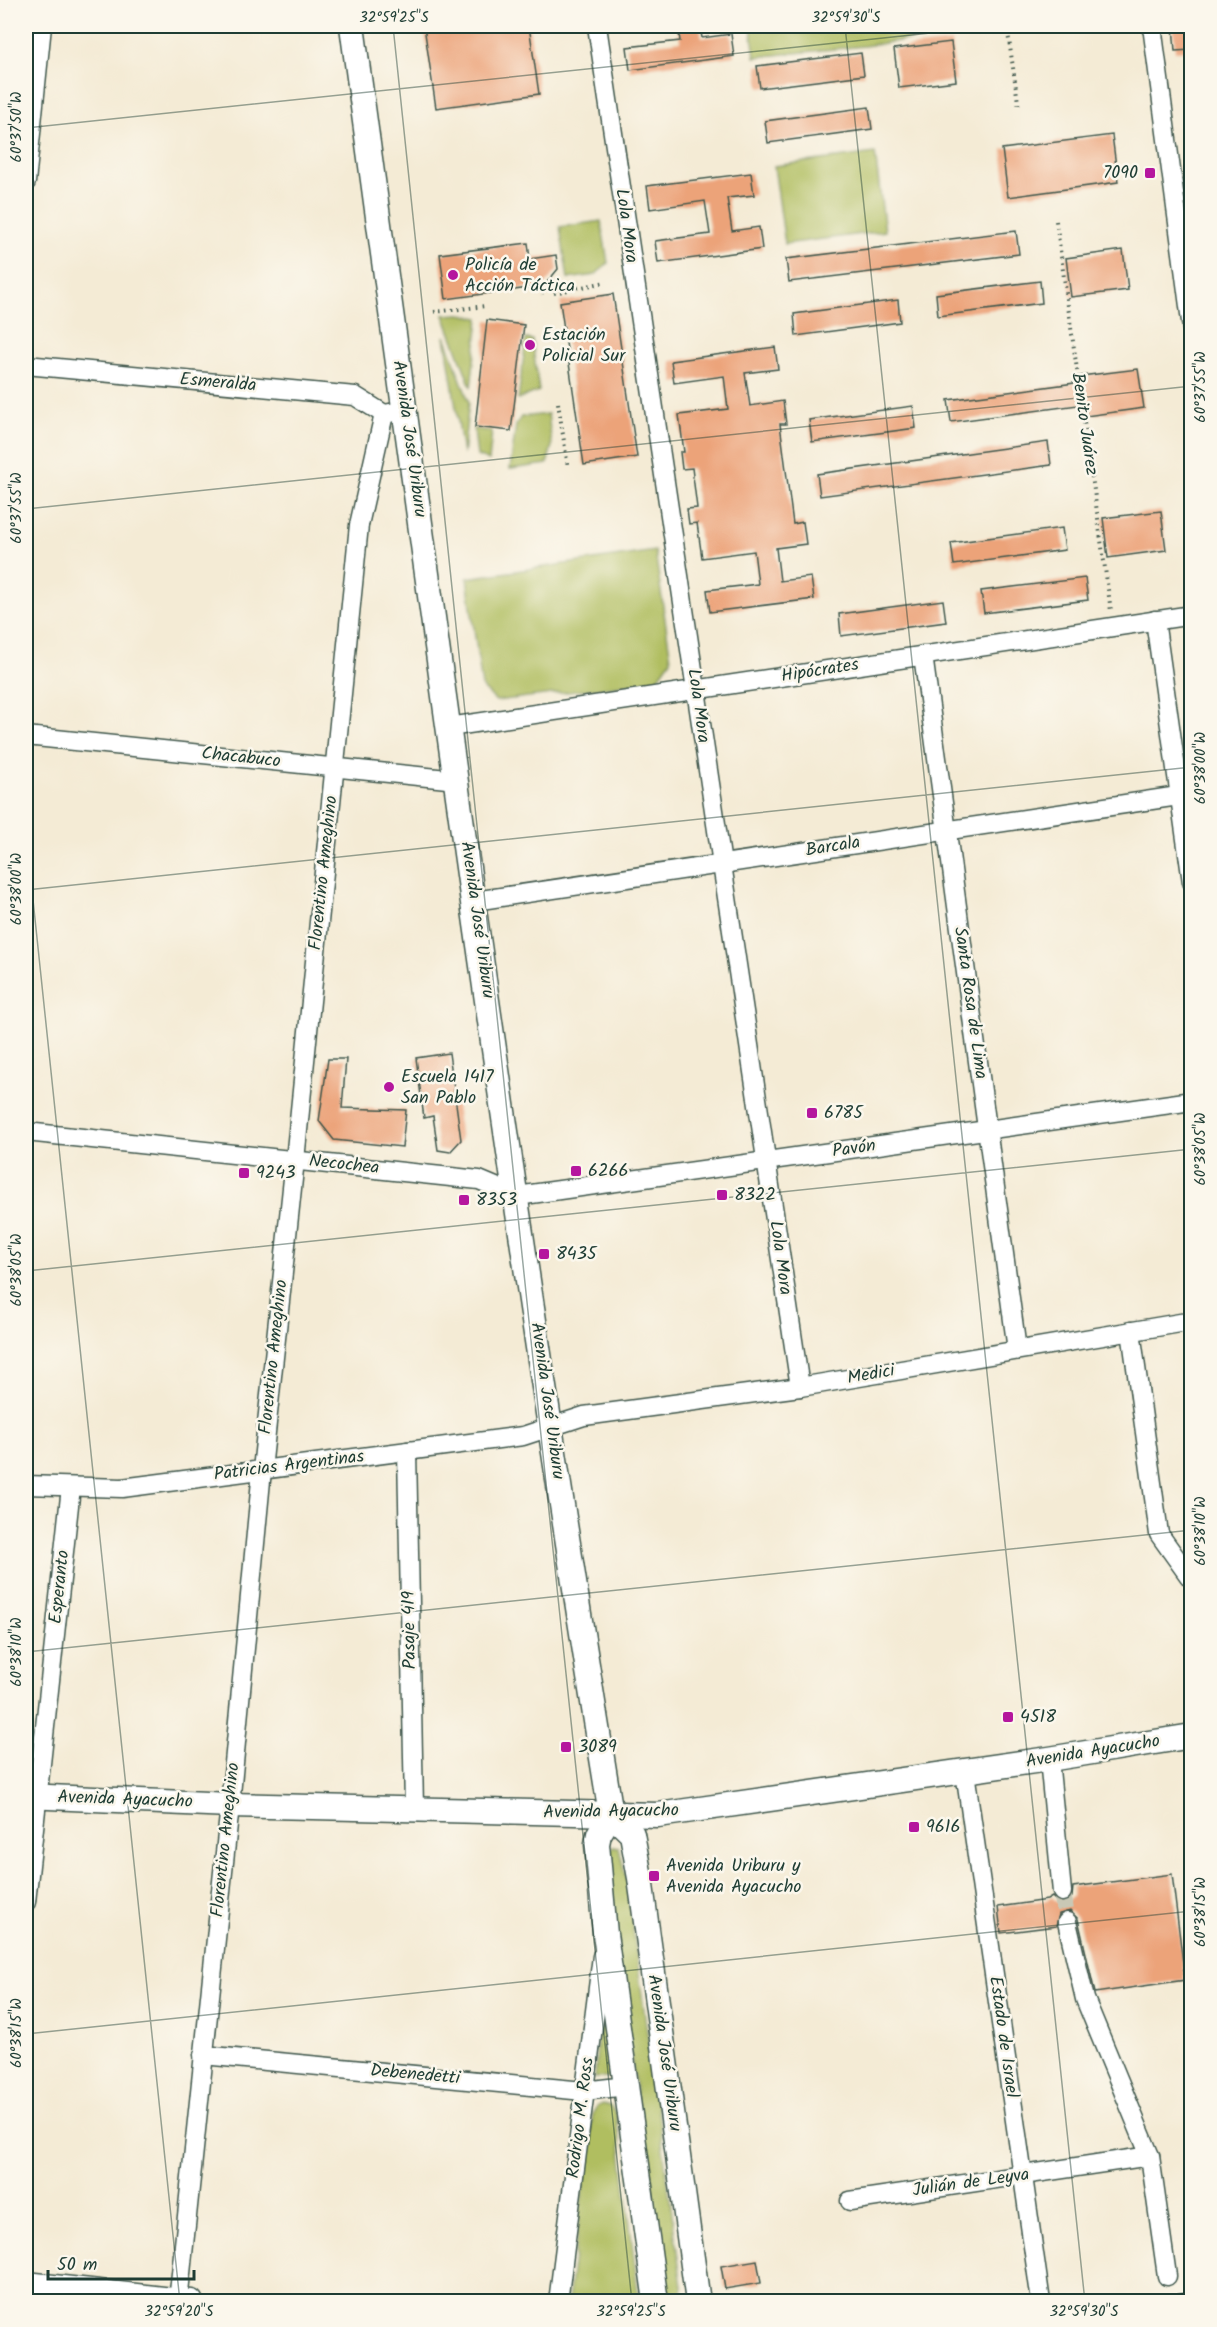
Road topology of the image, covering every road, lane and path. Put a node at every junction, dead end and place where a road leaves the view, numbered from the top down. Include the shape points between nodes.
1 (42, 26) edge
2 (352, 26) edge
3 (597, 26) edge
4 (1007, 26) edge
5 (1152, 26) edge
6 (1019, 109) dead end
7 (26, 182) edge
8 (1183, 200) edge
9 (1056, 221) dead end
10 (606, 282) dead end
11 (541, 289) dead end
12 (554, 293) dead end
13 (542, 295) dead end
14 (486, 306) dead end
15 (435, 312) dead end
16 (1191, 329) edge
17 (26, 365) edge
18 (558, 403) dead end
19 (394, 412) junction
20 (568, 467) dead end
21 (1191, 615) edge
22 (1155, 620) junction
23 (1113, 627) junction
24 (923, 655) junction
25 (696, 689) junction
26 (449, 727) junction
27 (26, 736) edge
28 (335, 768) junction
29 (457, 780) junction
30 (1185, 795) edge
31 (947, 830) junction
32 (722, 864) junction
33 (1191, 882) edge
34 (474, 901) junction
35 (1191, 1101) edge
36 (987, 1130) junction
37 (26, 1132) edge
38 (295, 1160) junction
39 (766, 1161) junction
40 (517, 1196) junction
41 (1191, 1321) edge
42 (1131, 1331) junction
43 (1017, 1350) junction
44 (800, 1388) junction
45 (550, 1427) junction
46 (407, 1451) junction
47 (262, 1470) junction
48 (26, 1485) edge
49 (71, 1487) junction
50 (1190, 1576) edge
51 (1191, 1736) edge
52 (1049, 1760) junction
53 (965, 1772) junction
54 (31, 1796) edge
55 (230, 1805) junction
56 (414, 1808) junction
57 (604, 1814) junction
58 (1062, 1892) tunnel mouth
59 (26, 1902) edge
60 (1067, 1922) tunnel mouth
61 (605, 1934) junction
62 (203, 2055) junction
63 (626, 2086) junction
64 (584, 2091) junction
65 (1150, 2156) junction
66 (1023, 2176) junction
67 (850, 2201) dead end
68 (1167, 2276) dead end
69 (26, 2284) edge
70 (182, 2301) edge
71 (558, 2301) edge
72 (656, 2301) edge
73 (698, 2301) edge
74 (1041, 2301) edge

1 - 7 street
2 - 19 main road, Avenida José Uriburu
3 - 25 street, Lola Mora
4 - 6 path
5 - 8 street
8 - 16 street
9 - 23 path, Benito Juárez
10 - 12 path
11 - 13 path
14 - 15 path
17 - 19 street, Esmeralda via 355,396
18 - 20 path
19 - 26 main road, Avenida José Uriburu
19 - 28 street, Florentino Ameghino via 359,525
21 - 22 street, Hipócrates
22 - 23 street, Hipócrates
22 - 30 street
23 - 24 street, Hipócrates
24 - 25 street, Hipócrates
24 - 31 street, Santa Rosa de Lima
25 - 26 street, Hipócrates
25 - 32 street, Lola Mora
26 - 29 main road, Avenida José Uriburu
27 - 28 street, Chacabuco
28 - 29 street, Chacabuco
28 - 38 street, Florentino Ameghino
29 - 34 main road, Avenida José Uriburu
30 - 31 street, Barcala
30 - 33 street
31 - 32 street, Barcala
31 - 36 street, Santa Rosa de Lima
32 - 34 street, Barcala
32 - 39 street, Lola Mora
34 - 40 main road, Avenida José Uriburu
35 - 36 street, Pavón
36 - 39 street, Pavón
36 - 43 street, Santa Rosa de Lima
37 - 38 street, Necochea
38 - 40 street, Necochea via 479,1180
38 - 47 street, Florentino Ameghino
39 - 40 street, Pavón
39 - 44 street, Lola Mora
40 - 45 main road, Avenida José Uriburu
41 - 42 street, Medici
42 - 43 street, Medici
42 - 50 street via 1159,1534
43 - 44 street, Medici
44 - 45 street, Medici via 584,1416
45 - 46 street, Patricias Argentinas via 523,1436
45 - 57 main road, Avenida José Uriburu
46 - 47 street, Patricias Argentinas
46 - 56 street, Pasaje 419
47 - 49 street, Patricias Argentinas via 122,1488
47 - 55 street, Florentino Ameghino
48 - 49 street, Patricias Argentinas
49 - 54 street, Esperanto
51 - 52 main road, Avenida Ayacucho
52 - 53 main road, Avenida Ayacucho
52 - 58 street
53 - 57 main road, Avenida Ayacucho via 658,1815
53 - 66 street, Estado de Israel
54 - 55 main road, Avenida Ayacucho
54 - 59 street, Esperanto
55 - 56 main road, Avenida Ayacucho
55 - 62 street, Florentino Ameghino
56 - 57 main road, Avenida Ayacucho
57 - 61 main road via 597,1844
57 - 73 main road, Avenida José Uriburu via 632,1834
60 - 65 street via 1085,1999
61 - 63 main road
61 - 64 street, Rodrigo M. Ross
62 - 64 street, Debenedetti
62 - 70 street, Florentino Ameghino
63 - 64 street, Debenedetti
63 - 72 main road
64 - 71 street, Rodrigo M. Ross
65 - 66 street, Julián de Leyva
65 - 68 street
66 - 67 street, Julián de Leyva
66 - 74 street, Estado de Israel
69 - 70 main road

